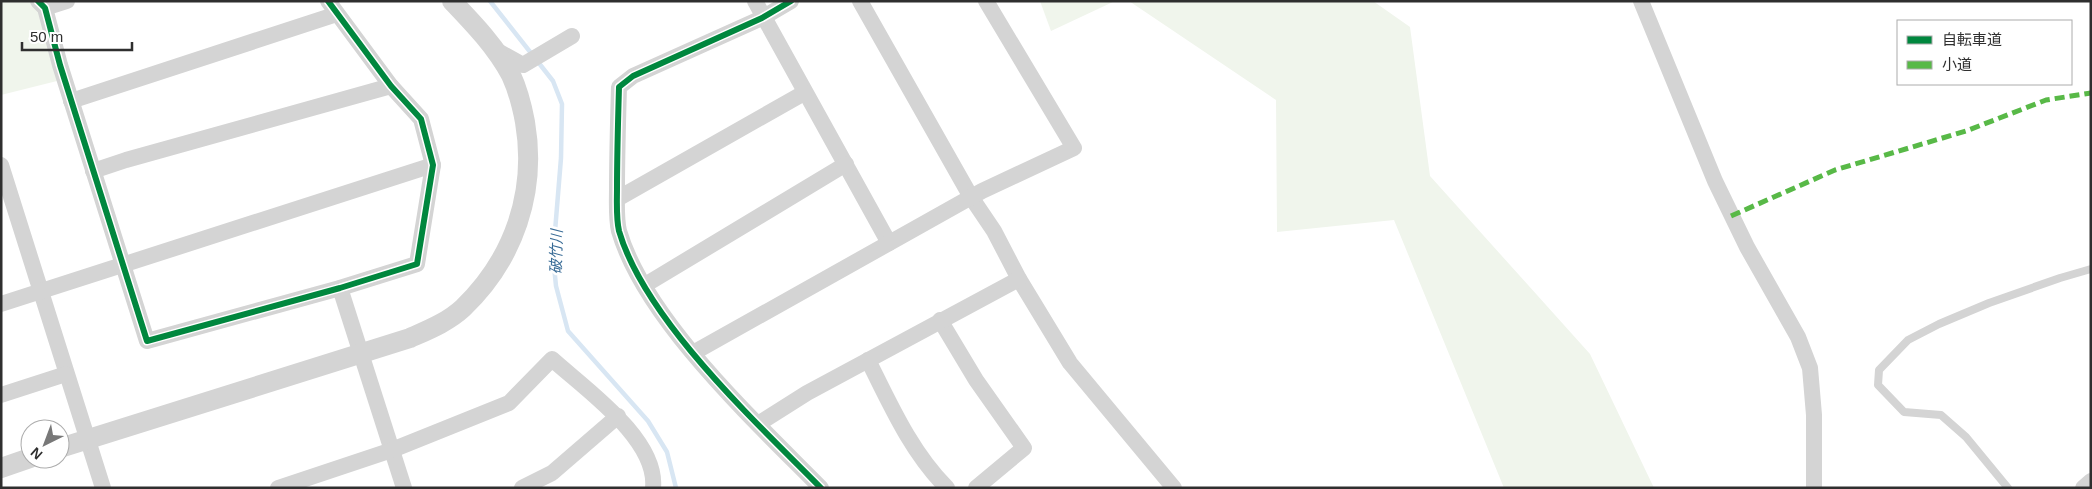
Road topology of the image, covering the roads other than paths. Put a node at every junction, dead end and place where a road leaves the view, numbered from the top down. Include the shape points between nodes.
1 (67, 1) edge
2 (452, 1) edge
3 (755, 1) edge
4 (791, 1) edge
5 (860, 1) edge
6 (986, 1) edge
7 (1641, 1) edge
8 (42, 4) edge
9 (332, 7) edge
10 (762, 18) junction
11 (572, 36) dead end
12 (495, 50) junction
13 (391, 86) junction
14 (804, 93) junction
15 (71, 100) junction
16 (846, 164) junction
17 (1, 165) edge
18 (433, 165) junction
19 (93, 171) junction
20 (971, 197) junction
21 (618, 199) junction
22 (7, 207) edge
23 (890, 242) junction
24 (124, 264) junction
25 (2091, 269) edge
26 (1019, 279) junction
27 (645, 285) junction
28 (340, 288) junction
29 (40, 292) junction
30 (1, 304) edge
31 (940, 320) junction
32 (361, 353) junction
33 (693, 353) junction
34 (868, 360) junction
35 (66, 374) junction
36 (1, 395) edge
37 (618, 416) junction
38 (758, 424) junction
39 (86, 439) junction
40 (70, 445) edge
41 (392, 450) junction
42 (20, 461) edge
43 (1, 468) edge
44 (552, 481) edge
45 (2091, 481) edge
46 (103, 488) edge
47 (278, 488) edge
48 (404, 488) edge
49 (522, 488) edge
50 (653, 488) edge
51 (821, 488) edge
52 (947, 488) edge
53 (976, 488) edge
54 (1174, 488) edge
55 (1814, 488) edge
56 (2008, 488) edge
57 (2082, 488) edge

1 - 8 street
2 - 12 street
3 - 10 street
4 - 10 street
5 - 20 street
6 - 20 street via 1074,148
7 - 55 street via 1715,181 1747,247 1798,337 1810,368
8 - 15 street
9 - 13 street
9 - 15 street
10 - 14 street
10 - 21 street via 633,76 619,87
11 - 12 street via 523,65
12 - 32 street via 511,76 522,104 527,138 529,168 515,235 498,265 462,309 410,338
13 - 18 street via 421,119
13 - 19 street
14 - 16 street
14 - 21 street
15 - 19 street
16 - 23 street
16 - 27 street
17 - 22 street
18 - 24 street
18 - 28 street via 417,264
19 - 24 street
20 - 23 street
20 - 26 street via 994,231
21 - 27 street via 619,229 635,270
22 - 29 street
23 - 33 street
24 - 28 street via 147,341
24 - 29 street
25 - 56 lane via 2007,296 1939,324 1908,340 1879,370 1878,385 1904,412 1941,416 1966,437
26 - 31 street
26 - 54 street via 1070,363
27 - 33 street
28 - 32 street
29 - 30 street
29 - 35 street
31 - 34 street
31 - 53 street via 976,380 1024,448
32 - 39 street
32 - 41 street
33 - 38 street
34 - 38 street
34 - 52 street via 905,432 934,476
35 - 36 street
35 - 39 street
37 - 41 street via 552,359 509,403
37 - 44 street
37 - 50 street via 639,443 654,476
38 - 51 street
39 - 40 street
39 - 46 street
41 - 47 street
41 - 48 street
42 - 43 street
44 - 49 street
45 - 57 street

